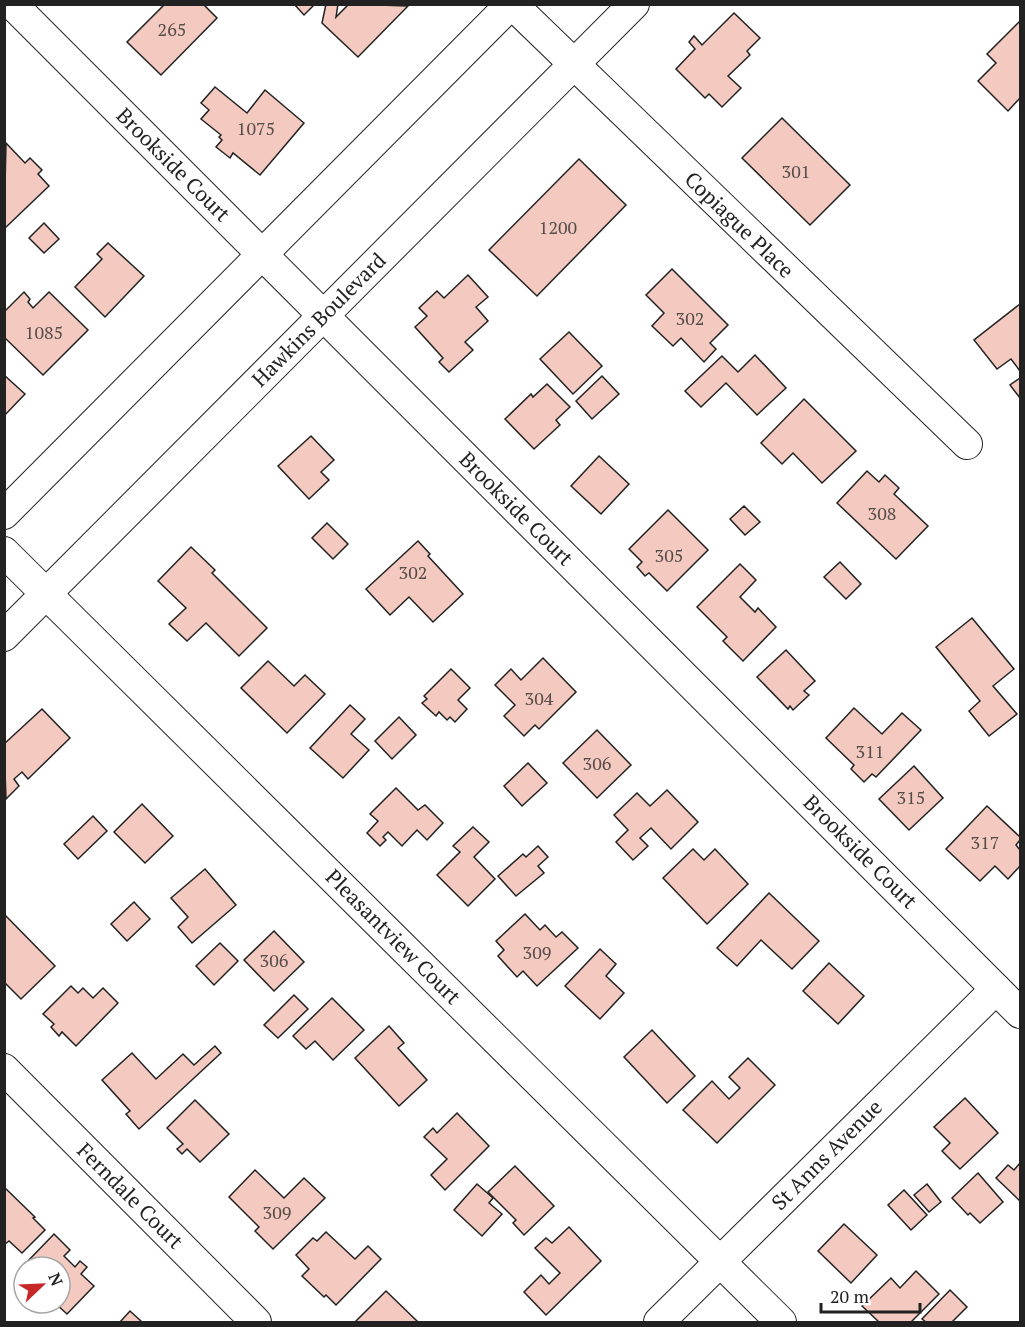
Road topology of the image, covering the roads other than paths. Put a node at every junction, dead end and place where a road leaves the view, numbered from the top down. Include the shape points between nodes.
1 (12, 4) edge
2 (511, 4) edge
3 (634, 4) edge
4 (573, 65) junction
5 (262, 255) junction
6 (323, 316) junction
7 (967, 444) dead end
8 (4, 514) edge
9 (4, 552) edge
10 (47, 594) junction
11 (4, 636) edge
12 (996, 989) junction
13 (1020, 1013) edge
14 (4, 1069) edge
15 (719, 1262) junction
16 (256, 1323) edge
17 (659, 1323) edge
18 (781, 1323) edge

1 - 5 street, Brookside Court
2 - 4 street, Copiague Place
2 - 5 street
3 - 4 street, Hawkins Boulevard
4 - 6 street, Hawkins Boulevard
4 - 7 street, Copiague Place
5 - 6 street, Brookside Court
5 - 8 street
6 - 10 street, Hawkins Boulevard
6 - 12 street, Brookside Court
9 - 10 street, Pleasantview Court
10 - 11 street, Hawkins Boulevard
10 - 15 street, Pleasantview Court
12 - 13 street, Brookside Court
12 - 15 street, St Anns Avenue
14 - 16 street, Ferndale Court
15 - 17 street, St Anns Avenue
15 - 18 street, Pleasantview Court

